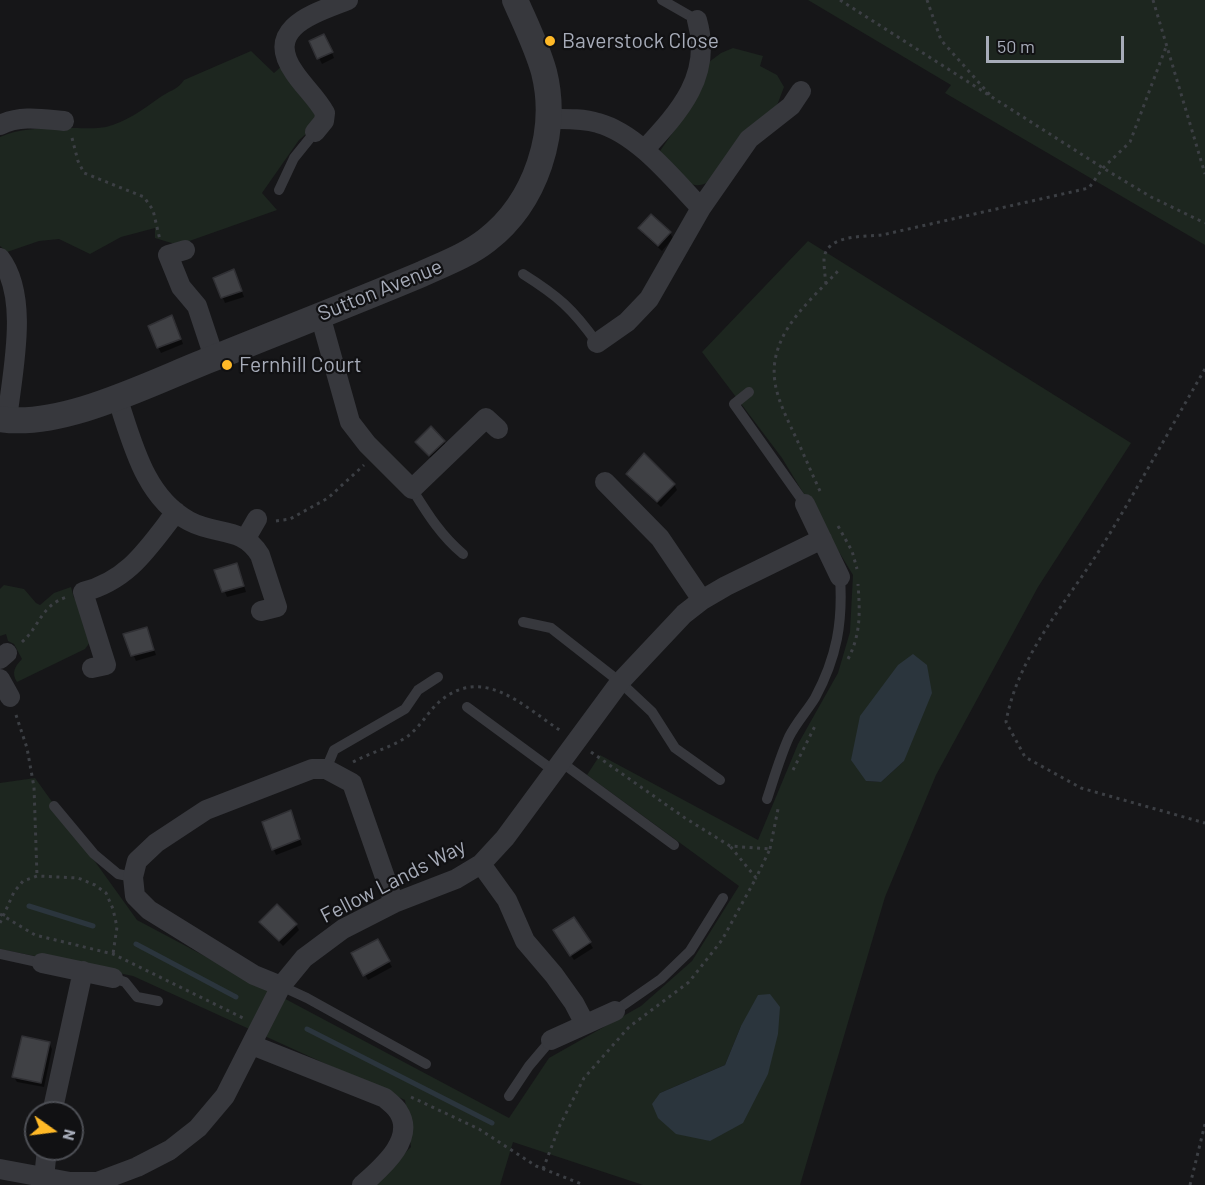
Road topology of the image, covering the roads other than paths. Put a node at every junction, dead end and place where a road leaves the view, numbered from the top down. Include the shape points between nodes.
1 (348, 0) edge
2 (515, 0) edge
3 (662, 0) edge
4 (697, 21) joint
5 (801, 91) dead end
6 (548, 119) junction
7 (64, 121) road end
8 (0, 125) edge
9 (315, 132) joint
10 (644, 150) junction
11 (279, 190) dead end
12 (701, 208) junction
13 (176, 252) road end
14 (0, 258) edge
15 (523, 274) dead end
16 (320, 315) junction
17 (597, 343) joint
18 (214, 357) junction
19 (749, 392) dead end
20 (117, 397) junction
21 (10, 420) edge
22 (498, 429) dead end
23 (605, 482) dead end
24 (412, 489) junction
25 (805, 504) joint
26 (176, 512) junction
27 (257, 519) road end
28 (246, 538) junction
29 (822, 539) junction
30 (463, 554) dead end
31 (840, 577) joint
32 (702, 600) junction
33 (261, 611) dead end
34 (523, 622) dead end
35 (92, 668) dead end
36 (438, 677) dead end
37 (0, 679) edge
38 (620, 682) junction
39 (10, 697) road end
40 (467, 707) dead end
41 (557, 766) junction
42 (333, 772) junction
43 (720, 780) dead end
44 (767, 799) dead end
45 (54, 806) dead end
46 (674, 845) dead end
47 (481, 864) junction
48 (133, 877) junction
49 (723, 898) dead end
50 (394, 903) junction
51 (0, 954) edge
52 (42, 963) joint
53 (83, 971) junction
54 (114, 978) joint
55 (281, 986) junction
56 (158, 1002) dead end
57 (615, 1011) joint
58 (585, 1024) junction
59 (551, 1040) joint
60 (252, 1045) junction
61 (426, 1064) dead end
62 (509, 1096) dead end
63 (55, 1101) edge
64 (46, 1161) edge
65 (0, 1169) edge
66 (44, 1179) junction
67 (98, 1184) edge
68 (362, 1185) edge

1 - 9 street via 304,19 286,35 285,56 325,113
2 - 6 street, Sutton Avenue via 543,71
3 - 4 lane
4 - 10 street via 702,50 697,76 676,114
5 - 12 street via 791,106 749,139
6 - 10 street via 599,123
6 - 16 street, Sutton Avenue via 543,152 530,187 512,215 487,240 442,265
7 - 8 street via 20,119
9 - 11 lane via 294,158
10 - 12 street
12 - 17 street via 649,298 627,322
13 - 18 street via 181,287 197,306
14 - 21 street via 9,272 16,300
15 - 17 lane via 556,295 580,317
16 - 18 street, Sutton Avenue
16 - 24 street via 345,411 356,432
18 - 20 street, Sutton Avenue
19 - 25 lane via 734,404
20 - 21 street, Sutton Avenue via 53,417
20 - 26 street via 146,475 157,494
22 - 24 street via 486,418
23 - 32 street via 660,538
24 - 30 lane via 436,525
25 - 29 street
26 - 28 street via 205,528
26 - 35 street via 127,571 83,592 106,665
27 - 28 street
28 - 33 street via 260,555 277,607
29 - 31 street
29 - 32 street, Fellow Lands Way
31 - 44 lane via 840,629 831,666 790,735
32 - 38 street, Fellow Lands Way
34 - 38 lane via 551,628
36 - 42 lane via 418,690 405,709 334,750
37 - 39 street
38 - 41 street, Fellow Lands Way
38 - 43 lane via 652,712 675,748
40 - 41 lane
41 - 46 lane
41 - 47 street, Fellow Lands Way via 505,838
42 - 48 street via 312,769 206,810 156,843 137,861
42 - 50 street via 352,783
45 - 48 lane via 94,854 118,874
47 - 50 street, Fellow Lands Way via 456,879
47 - 58 street via 507,900 525,941 554,975
48 - 55 street via 135,896 149,910 254,975
49 - 57 lane via 690,951 661,979
50 - 55 street, Fellow Lands Way via 343,929 304,958
51 - 52 lane
52 - 53 street
53 - 54 street
53 - 63 street
54 - 56 lane via 125,982 136,997
55 - 60 street, Fellow Lands Way
55 - 61 lane
57 - 58 street
58 - 59 street
59 - 62 lane
60 - 67 street, Fellow Lands Way via 225,1096 198,1128 171,1150
60 - 68 street via 385,1098 399,1112 404,1129 398,1148
64 - 66 street
65 - 66 street, Fellow Lands Way
66 - 67 street, Fellow Lands Way

